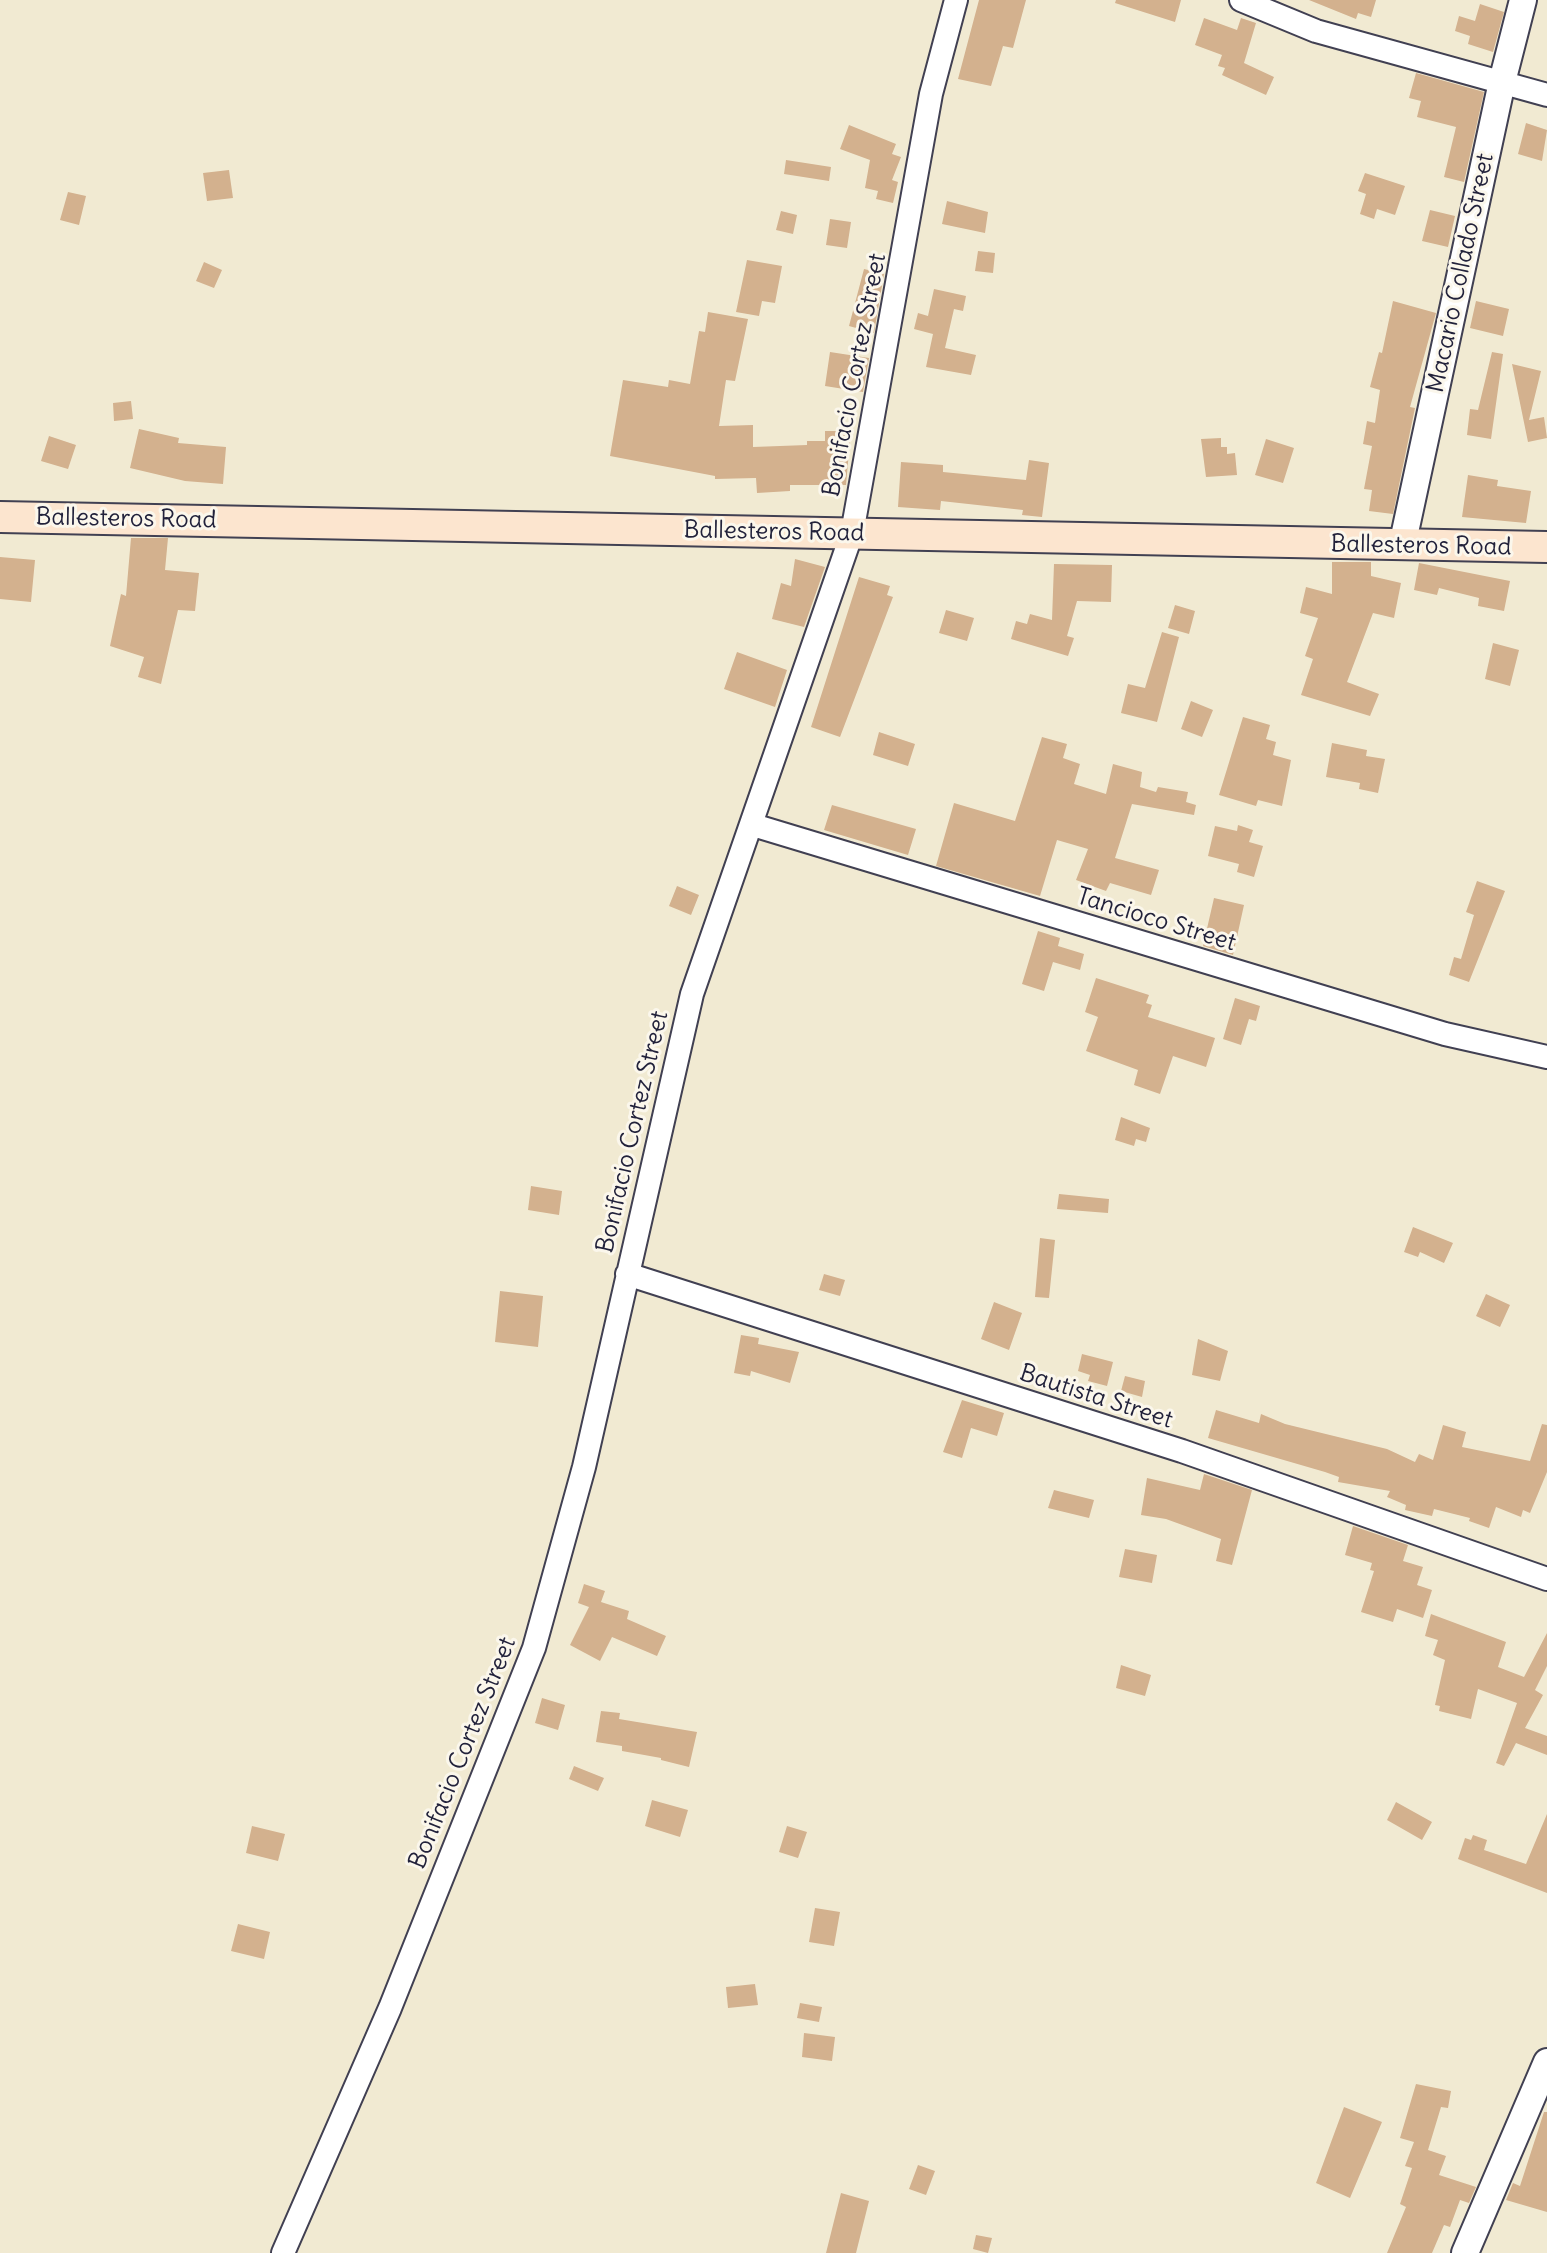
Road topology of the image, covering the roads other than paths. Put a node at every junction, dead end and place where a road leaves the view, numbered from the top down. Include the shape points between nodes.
1 (956, 0) edge
2 (1241, 0) edge
3 (1523, 0) edge
4 (1502, 82) junction
5 (1547, 95) edge
6 (0, 517) edge
7 (852, 533) junction
8 (1402, 546) junction
9 (1547, 547) edge
10 (753, 825) junction
11 (1547, 1057) edge
12 (627, 1274) junction
13 (1547, 1579) edge
14 (1547, 2062) edge
15 (283, 2253) edge
16 (1465, 2253) edge

1 - 7 street, Bonifacio Cortez Street via 931,94
2 - 4 street via 1316,31
3 - 4 street, Macario Collado Street
4 - 5 street
4 - 8 street, Macario Collado Street
6 - 7 main road, Ballesteros Road
7 - 8 main road, Ballesteros Road
7 - 10 street, Bonifacio Cortez Street
8 - 9 main road, Ballesteros Road
10 - 11 street, Tancioco Street via 1445,1034
10 - 12 street, Bonifacio Cortez Street via 692,994
12 - 13 street, Bautista Street via 1182,1451
12 - 15 street, Bonifacio Cortez Street via 584,1467 534,1648 390,2008
14 - 16 street

